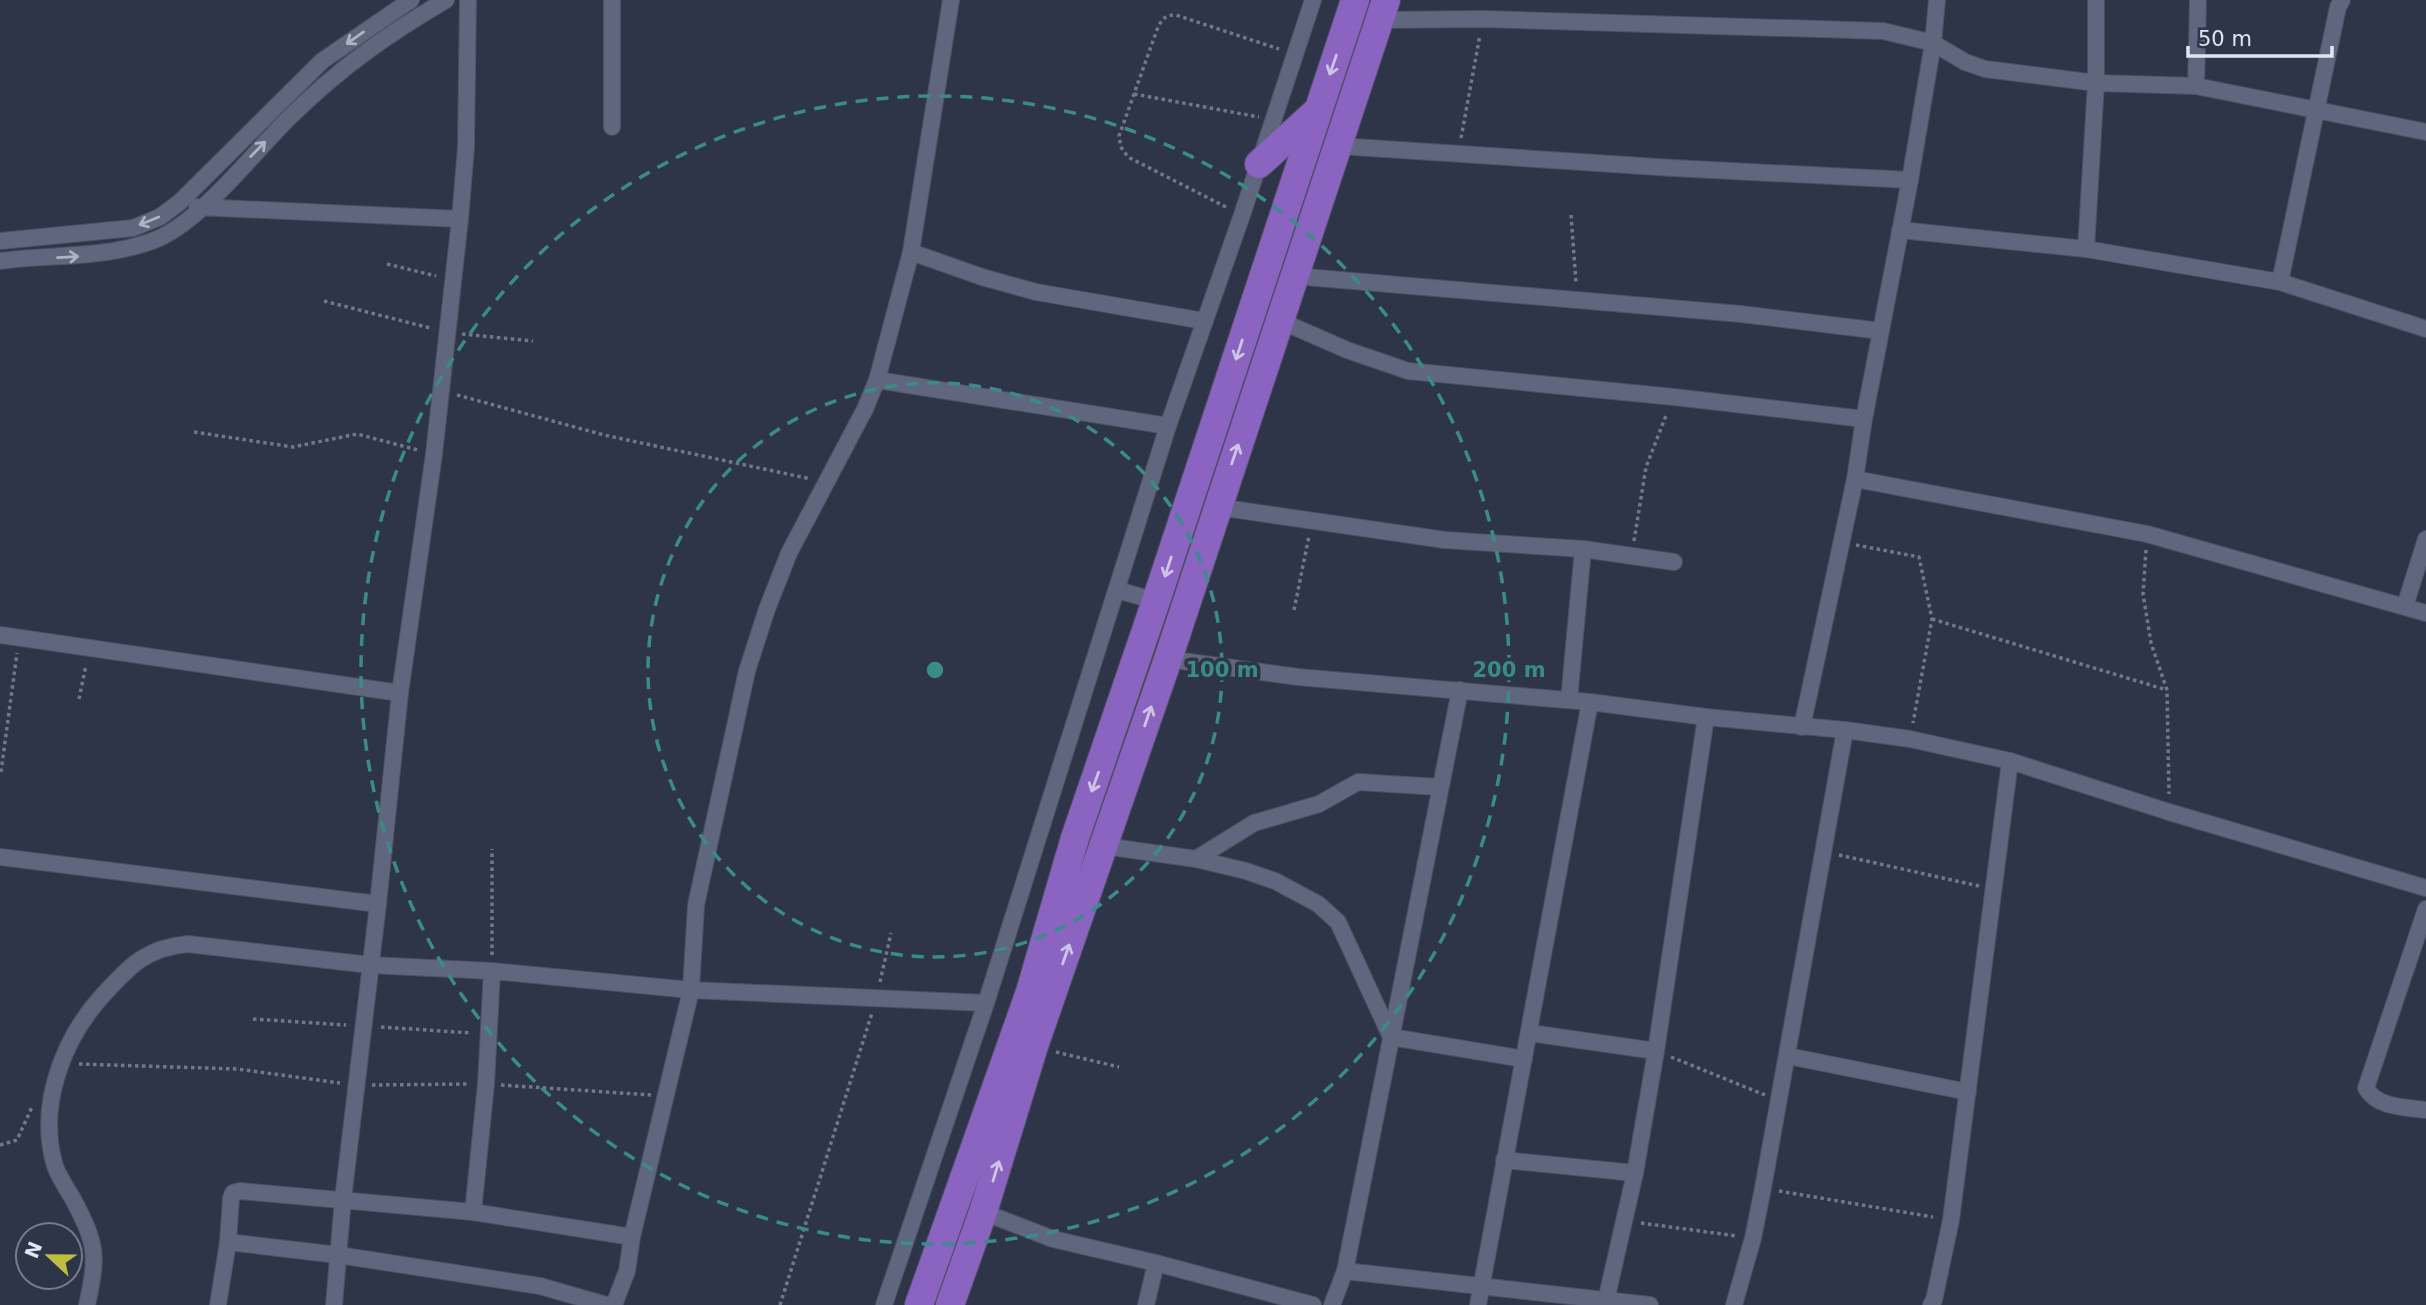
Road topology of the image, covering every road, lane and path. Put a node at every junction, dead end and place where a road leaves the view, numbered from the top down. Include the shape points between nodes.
1 (411, 0) edge
2 (446, 0) edge
3 (468, 0) edge
4 (612, 0) edge
5 (951, 0) edge
6 (1313, 0) edge
7 (1355, 0) edge
8 (1937, 0) edge
9 (2095, 0) edge
10 (2198, 0) edge
11 (2342, 0) edge
12 (1383, 10) edge
13 (1483, 19) junction
14 (1933, 43) junction
15 (1294, 54) junction
16 (2096, 83) junction
17 (2196, 86) junction
18 (1134, 94) junction
19 (1318, 110) junction
20 (2314, 110) junction
21 (1273, 120) junction
22 (612, 127) dead end
23 (2426, 132) edge
24 (1339, 146) junction
25 (1458, 153) junction
26 (1259, 164) junction
27 (1910, 180) junction
28 (180, 202) junction
29 (202, 208) junction
30 (1242, 215) junction
31 (1571, 215) dead end
32 (460, 219) junction
33 (1900, 230) junction
34 (0, 241) edge
35 (2086, 249) junction
36 (912, 252) junction
37 (0, 261) edge
38 (387, 264) dead end
39 (1294, 276) junction
40 (452, 281) junction
41 (2280, 282) junction
42 (324, 300) dead end
43 (1578, 301) junction
44 (1252, 308) junction
45 (1280, 320) junction
46 (1204, 321) junction
47 (2426, 329) edge
48 (1881, 331) junction
49 (447, 332) junction
50 (533, 341) dead end
51 (877, 380) junction
52 (440, 391) junction
53 (1674, 397) junction
54 (1864, 419) junction
55 (1168, 426) junction
56 (194, 432) dead end
57 (434, 454) junction
58 (1855, 479) junction
59 (827, 482) junction
60 (1217, 507) junction
61 (1312, 520) junction
62 (2147, 534) junction
63 (2426, 538) edge
64 (1841, 542) junction
65 (1583, 549) junction
66 (1632, 556) junction
67 (1674, 562) dead end
68 (1117, 590) junction
69 (1156, 601) junction
70 (2405, 606) junction
71 (1294, 610) dead end
72 (2426, 613) edge
73 (1932, 619) junction
74 (0, 635) edge
75 (19, 638) junction
76 (90, 649) junction
77 (1168, 659) junction
78 (1460, 690) junction
79 (2167, 690) junction
80 (400, 693) junction
81 (79, 699) dead end
82 (1569, 700) junction
83 (1590, 702) junction
84 (1706, 717) junction
85 (1802, 727) junction
86 (1845, 730) junction
87 (1910, 739) junction
88 (2010, 761) junction
89 (1, 772) edge
90 (1439, 787) junction
91 (2169, 812) junction
92 (1075, 838) junction
93 (1103, 847) junction
94 (492, 849) dead end
95 (1824, 852) junction
96 (0, 857) edge
97 (1196, 859) junction
98 (2426, 888) edge
99 (1994, 890) junction
100 (378, 904) junction
101 (2426, 909) edge
102 (891, 933) dead end
103 (370, 965) junction
104 (492, 971) junction
105 (691, 990) junction
106 (876, 999) junction
107 (986, 1003) junction
108 (1530, 1033) junction
109 (1391, 1037) junction
110 (1034, 1046) junction
111 (1656, 1051) junction
112 (1788, 1056) junction
113 (1524, 1059) junction
114 (1119, 1067) dead end
115 (237, 1069) dead end
116 (486, 1084) junction
117 (54, 1086) junction
118 (1968, 1091) junction
119 (667, 1096) junction
120 (1779, 1100) junction
121 (2426, 1110) edge
122 (0, 1145) edge
123 (1504, 1160) junction
124 (1635, 1173) junction
125 (1763, 1188) junction
126 (343, 1199) junction
127 (473, 1212) junction
128 (983, 1212) junction
129 (1951, 1220) junction
130 (1625, 1221) junction
131 (632, 1237) junction
132 (1753, 1238) junction
133 (228, 1242) junction
134 (338, 1255) junction
135 (1156, 1263) junction
136 (1345, 1271) junction
137 (1481, 1287) junction
138 (1606, 1303) edge
139 (87, 1305) edge
140 (218, 1305) edge
141 (334, 1305) edge
142 (606, 1305) edge
143 (614, 1305) edge
144 (780, 1305) edge
145 (884, 1305) edge
146 (919, 1305) edge
147 (950, 1305) edge
148 (1146, 1305) edge
149 (1313, 1305) edge
150 (1332, 1305) edge
151 (1478, 1305) edge
152 (1650, 1305) edge
153 (1734, 1305) edge
154 (1931, 1305) edge

1 -> 28 street via 322,61
29 -> 2 street via 330,80 367,50
3 - 32 street
4 - 22 street
5 - 36 street
6 - 15 street
7 -> 19 highway
8 - 14 street
9 - 16 street
10 - 17 street
11 - 20 street
12 - 13 street
12 - 24 highway
13 - 14 street via 1860,29
13 - 25 path
14 - 16 street via 1985,69
14 - 27 street
15 - 18 path via 1168,15 1158,27
15 - 21 street
16 - 17 street
16 - 35 street
17 - 20 street
18 - 21 path
18 - 30 path via 1119,136 1128,157
19 - 26 highway
19 - 44 highway
20 - 23 street
20 - 41 street
21 - 26 street
24 - 25 street
24 - 39 highway
25 - 27 street
26 - 30 street
27 - 33 street
28 - 29 street
28 -> 34 street via 133,228
29 - 32 street
37 -> 29 street via 125,250 155,241
30 - 46 street
31 - 43 path
32 - 40 street
33 - 35 street
33 - 48 street
35 - 41 street
36 - 46 street via 1036,292
36 - 51 street
38 - 40 path
39 - 43 street
39 - 45 highway
40 - 49 street
41 - 47 street
42 - 49 path
43 - 48 street
44 - 45 street
44 -> 69 highway
45 - 53 street via 1408,371
60 -> 45 highway
46 - 55 street
48 - 54 street
49 - 50 path
49 - 52 street
51 - 55 street
51 - 59 street
52 - 57 street
52 - 59 path via 604,435
53 - 54 street
53 - 66 path via 1646,467
54 - 58 street
55 - 68 street
56 - 57 path via 293,447 357,434
57 - 80 street
58 - 62 street
58 - 64 street
59 - 105 street via 789,553 747,671 696,905
60 - 61 street
60 - 77 highway
61 - 65 street via 1445,540
61 - 71 path
62 - 70 street
62 - 79 path via 2143,594 2151,643
63 - 70 street
64 - 73 path via 1919,557
64 - 85 street
65 - 66 street
65 - 82 street
66 - 67 street
68 - 69 street
68 - 107 street
69 -> 92 highway
70 - 72 street
73 - 79 path
73 - 87 path
74 - 75 street
75 - 76 street
75 - 89 path
76 - 80 street
76 - 81 path
77 - 78 street via 1298,677
93 -> 77 highway
78 - 82 street
78 - 90 street
79 - 91 path
80 - 100 street
82 - 83 street
83 - 84 street
83 - 108 street
84 - 85 street
84 - 111 street
85 - 86 street
86 - 87 street
86 - 95 street
87 - 88 street
88 - 91 street
88 - 99 street
90 - 97 street via 1358,782 1319,804 1254,823
90 - 109 street
91 - 98 street
92 - 93 street
92 - 146 highway via 1030,992
93 - 97 street
110 -> 93 highway
94 - 104 path
95 - 99 path
95 - 112 street
96 - 100 street
97 - 109 street via 1275,881 1318,904 1338,922
99 - 118 street
100 - 103 street
101 - 121 street via 2366,1088 2378,1101
102 - 106 path
103 - 104 street
103 - 117 street via 235,948 166,946 144,956 92,1007 63,1056
103 - 126 street
104 - 105 street
104 - 116 street
105 - 106 street
105 - 119 street
106 - 107 street
106 - 144 path
107 - 145 street
108 - 111 street
108 - 113 street
109 - 113 street
109 - 136 street
110 - 114 path
128 -> 110 highway
111 - 120 path
111 - 124 street
112 - 118 street
112 - 120 street
113 - 123 street
115 - 117 path via 79,1064
116 - 119 path
116 - 127 street
117 - 122 path via 35,1101 18,1140
117 - 139 street via 50,1131 55,1167 92,1237 96,1265
118 - 129 street
119 - 131 street
120 - 125 street
123 - 124 street
123 - 137 street
124 - 130 street
125 - 129 path
125 - 132 street
126 - 127 street
126 - 133 street via 235,1192
126 - 134 street
127 - 131 street
128 - 135 street via 1053,1239
128 - 147 highway
129 - 154 street
130 - 132 path
130 - 138 street
131 - 143 street via 627,1271
132 - 153 street
133 - 134 street
133 - 140 street
134 - 141 street
134 - 142 street via 540,1286
135 - 148 street
135 - 149 street
136 - 137 street
136 - 150 street
137 - 138 street
137 - 151 street
138 - 152 street

